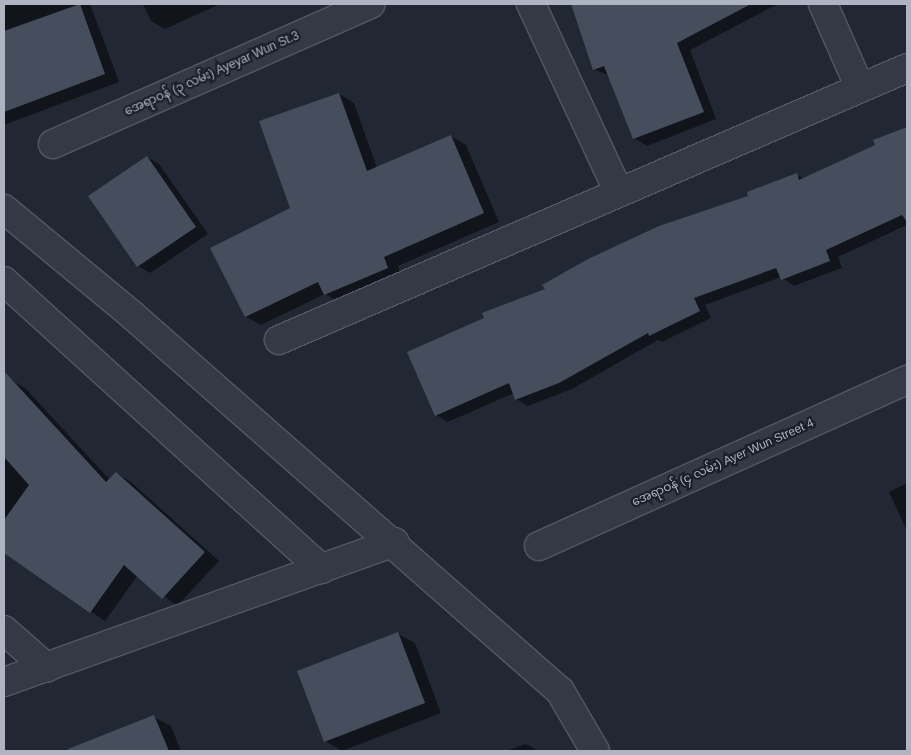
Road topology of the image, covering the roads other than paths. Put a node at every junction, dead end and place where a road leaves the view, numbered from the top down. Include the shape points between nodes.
1 (370, 4) edge
2 (531, 4) edge
3 (822, 4) edge
4 (907, 68) edge
5 (860, 88) junction
6 (53, 144) dead end
7 (619, 193) junction
8 (4, 209) edge
9 (4, 281) edge
10 (279, 340) dead end
11 (907, 380) edge
12 (395, 542) junction
13 (539, 546) dead end
14 (322, 569) junction
15 (4, 630) edge
16 (47, 668) junction
17 (4, 682) edge
18 (595, 751) edge

1 - 6 street, အေရာဝန် (၃ လမ်း) Ayeyar Wun St.3
2 - 7 street
3 - 5 street
4 - 5 street
5 - 7 street
7 - 10 street
8 - 12 street
9 - 14 street
11 - 13 street, အေရာဝန် (၄ လမ်း) Ayer Wun Street 4
12 - 14 street
12 - 18 street via 560,691
14 - 16 street
15 - 16 street
16 - 17 street

